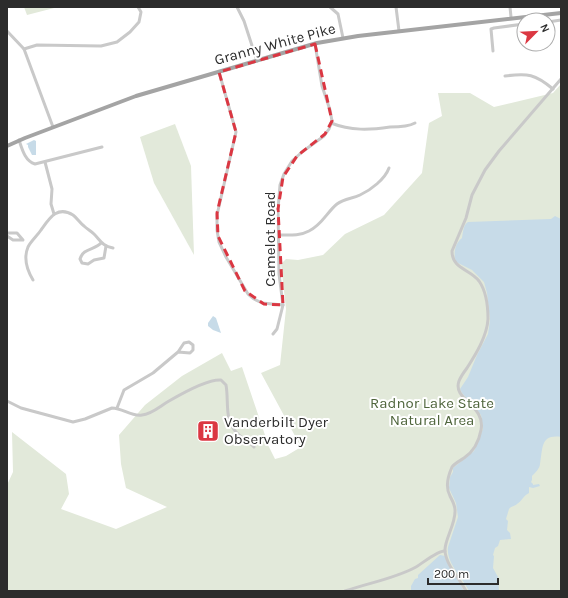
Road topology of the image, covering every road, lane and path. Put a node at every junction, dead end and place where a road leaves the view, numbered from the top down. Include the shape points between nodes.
1 (138, 7) edge
2 (238, 7) edge
3 (330, 7) edge
4 (396, 7) edge
5 (510, 7) edge
6 (511, 17) junction
7 (516, 17) edge
8 (516, 25) edge
9 (7, 30) edge
10 (399, 31) junction
11 (344, 38) junction
12 (315, 44) junction
13 (24, 49) junction
14 (493, 51) dead end
15 (256, 61) junction
16 (219, 72) junction
17 (505, 76) dead end
18 (561, 79) edge
19 (553, 89) junction
20 (331, 123) junction
21 (415, 123) dead end
22 (53, 127) junction
23 (19, 140) junction
24 (7, 146) edge
25 (102, 147) dead end
26 (45, 162) junction
27 (389, 168) dead end
28 (54, 214) junction
29 (7, 233) edge
30 (279, 235) junction
31 (7, 236) edge
32 (23, 240) junction
33 (101, 243) junction
34 (30, 244) junction
35 (106, 246) junction
36 (113, 248) dead end
37 (34, 280) dead end
38 (283, 305) junction
39 (273, 334) dead end
40 (178, 352) junction
41 (7, 401) edge
42 (117, 408) junction
43 (254, 447) dead end
44 (445, 551) junction
45 (345, 591) edge
46 (466, 591) edge

1 - 13 street via 141,12 139,22 117,42 101,46 37,45
2 - 15 street
3 - 11 street via 338,14
4 - 10 street
5 - 6 street
6 - 7 main road, Granny White Pike
6 - 10 main road, Granny White Pike
8 - 14 street via 491,29
9 - 13 street
10 - 11 main road, Granny White Pike
11 - 12 main road, Granny White Pike
12 - 15 main road, Granny White Pike
12 - 20 street
13 - 22 street
15 - 16 main road, Granny White Pike
16 - 22 main road, Granny White Pike via 136,96
16 - 38 street via 236,132 217,215 219,242 249,295 264,304
17 - 19 street via 533,75
18 - 19 street
19 - 44 street via 485,170 472,195 466,218 452,251 456,264 479,281 485,296 488,318 485,334 458,382 461,394 480,417 481,430 473,448 453,467 448,478 448,491 455,510
20 - 21 street via 363,130
20 - 30 street, Camelot Road via 324,136 297,156 284,174 279,192
22 - 23 main road, Granny White Pike
23 - 24 main road, Granny White Pike
23 - 26 street via 30,162
25 - 26 street
26 - 28 street via 52,189 51,204
27 - 30 street via 366,192 336,205 312,230 299,234
28 - 33 street via 64,212 73,215
28 - 34 street
29 - 32 street via 17,233
30 - 38 street, Camelot Road via 279,276
31 - 32 street via 13,240
32 - 34 street
33 - 35 street
33 - 35 street via 82,254 82,263 88,264 103,258
34 - 37 street via 26,252 26,262
35 - 36 street
38 - 39 street, Camelot Road via 277,329
40 - 40 street via 185,342 193,345 190,353
40 - 42 street via 151,375 124,390
41 - 42 street via 27,410 73,422
42 - 43 street via 133,415 144,415 189,391 221,380 226,387 228,416 232,426
44 - 45 street via 406,572
44 - 46 street

